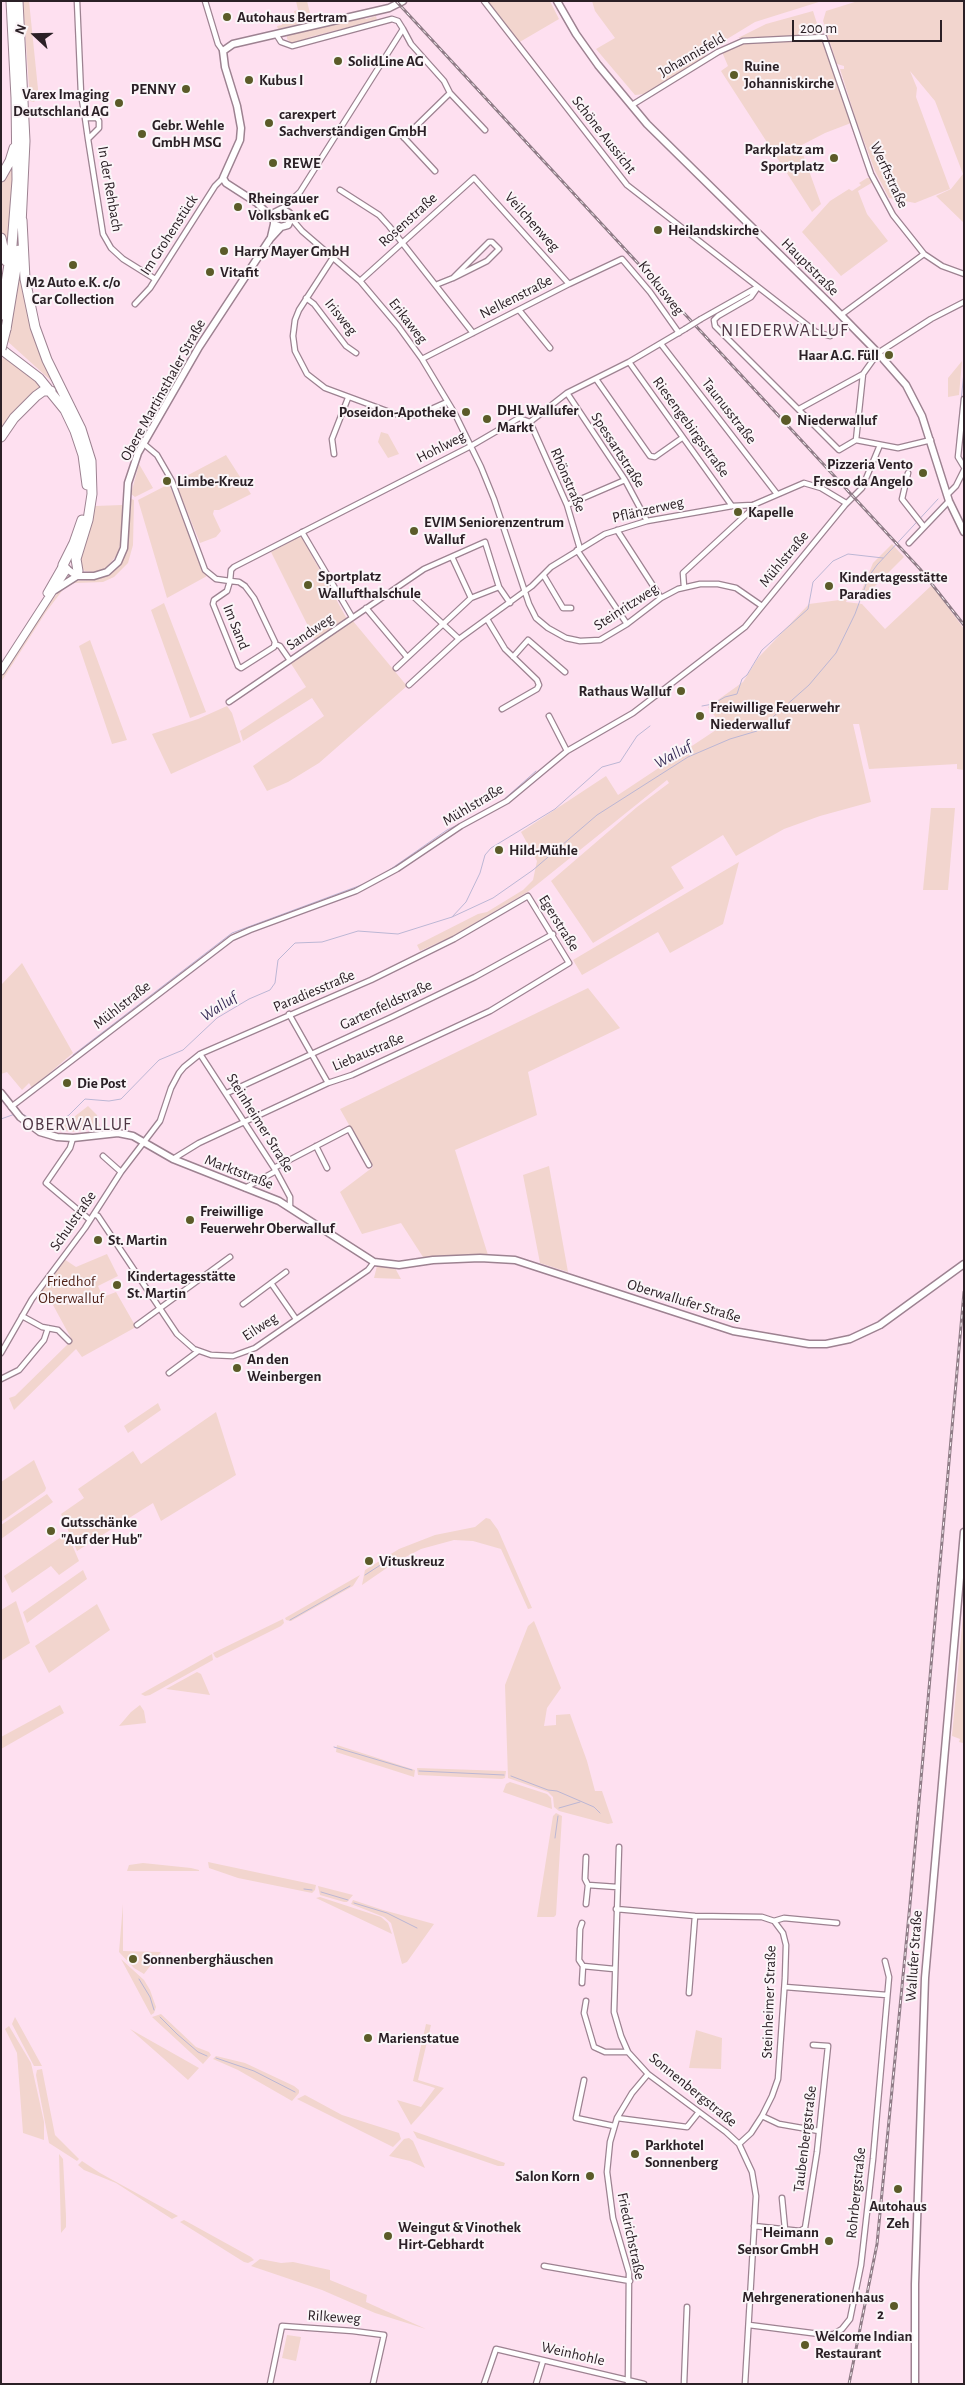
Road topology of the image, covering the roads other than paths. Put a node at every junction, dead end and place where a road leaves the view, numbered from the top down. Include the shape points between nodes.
1 (11, 1) edge
2 (18, 1) edge
3 (77, 1) edge
4 (205, 1) edge
5 (404, 1) edge
6 (484, 1) edge
7 (558, 1) edge
8 (403, 28) junction
9 (276, 34) junction
10 (223, 54) junction
11 (450, 93) junction
12 (20, 97) junction
13 (632, 105) junction
14 (20, 115) junction
15 (85, 118) junction
16 (396, 128) dead end
17 (854, 128) joint
18 (485, 130) dead end
19 (404, 138) junction
20 (88, 140) junction
21 (435, 171) dead end
22 (1, 176) edge
23 (223, 178) junction
24 (474, 178) joint
25 (340, 190) dead end
26 (257, 203) junction
27 (280, 209) junction
28 (291, 218) junction
29 (22, 220) junction
30 (273, 221) junction
31 (283, 227) junction
32 (302, 231) junction
33 (1, 238) edge
34 (270, 239) junction
35 (401, 242) junction
36 (924, 254) junction
37 (334, 256) junction
38 (622, 259) joint
39 (964, 274) edge
40 (452, 278) junction
41 (155, 279) junction
42 (360, 281) junction
43 (569, 284) junction
44 (436, 286) junction
45 (758, 287) junction
46 (6, 289) junction
47 (306, 298) junction
48 (964, 302) edge
49 (135, 304) dead end
50 (519, 310) junction
51 (1, 315) edge
52 (841, 315) junction
53 (847, 322) junction
54 (473, 333) junction
55 (679, 333) junction
56 (1, 343) edge
57 (661, 344) junction
58 (550, 348) dead end
59 (1, 349) edge
60 (356, 353) dead end
61 (878, 353) junction
62 (422, 359) junction
63 (629, 362) junction
64 (863, 374) junction
65 (596, 379) junction
66 (51, 391) junction
67 (566, 393) junction
68 (348, 398) junction
69 (964, 399) edge
70 (447, 402) junction
71 (70, 408) junction
72 (799, 409) junction
73 (530, 422) junction
74 (1, 437) edge
75 (682, 438) junction
76 (856, 440) junction
77 (931, 440) junction
78 (144, 444) junction
79 (880, 445) junction
80 (471, 446) junction
81 (334, 454) dead end
82 (964, 468) edge
83 (908, 473) dead end
84 (625, 480) junction
85 (962, 481) edge
86 (777, 494) junction
87 (948, 498) junction
88 (846, 504) junction
89 (568, 505) junction
90 (753, 505) junction
91 (732, 506) junction
92 (647, 521) junction
93 (924, 527) junction
94 (617, 530) junction
95 (84, 532) junction
96 (302, 532) junction
97 (964, 532) edge
98 (909, 542) dead end
99 (579, 550) junction
100 (452, 557) junction
101 (66, 567) junction
102 (77, 574) junction
103 (544, 576) junction
104 (230, 581) junction
105 (500, 587) junction
106 (684, 587) junction
107 (524, 591) junction
108 (52, 593) junction
109 (414, 597) dead end
110 (471, 598) junction
111 (661, 598) junction
112 (510, 603) junction
113 (762, 606) junction
114 (366, 608) junction
115 (570, 608) dead end
116 (352, 617) junction
117 (487, 619) junction
118 (32, 622) junction
119 (442, 622) junction
120 (627, 624) junction
121 (459, 639) junction
122 (275, 644) junction
123 (407, 657) junction
124 (513, 658) junction
125 (289, 659) dead end
126 (396, 668) dead end
127 (1, 671) edge
128 (565, 672) dead end
129 (409, 686) dead end
130 (229, 702) dead end
131 (502, 709) dead end
132 (549, 716) dead end
133 (567, 751) junction
134 (528, 896) joint
135 (553, 934) junction
136 (569, 963) joint
137 (289, 1014) junction
138 (313, 1053) junction
139 (200, 1054) junction
140 (328, 1082) junction
141 (1, 1093) edge
142 (227, 1093) junction
143 (15, 1111) junction
144 (245, 1123) junction
145 (73, 1138) junction
146 (145, 1142) junction
147 (316, 1146) junction
148 (103, 1156) dead end
149 (173, 1159) junction
150 (369, 1165) dead end
151 (327, 1168) dead end
152 (275, 1170) junction
153 (121, 1172) junction
154 (245, 1188) junction
155 (290, 1208) junction
156 (94, 1214) junction
157 (90, 1220) junction
158 (230, 1256) dead end
159 (458, 1259) joint
160 (374, 1262) junction
161 (964, 1264) edge
162 (286, 1272) dead end
163 (271, 1283) junction
164 (243, 1304) dead end
165 (159, 1310) junction
166 (22, 1316) junction
167 (296, 1318) junction
168 (137, 1325) dead end
169 (48, 1328) junction
170 (69, 1340) dead end
171 (197, 1352) junction
172 (1, 1353) edge
173 (169, 1373) dead end
174 (1, 1379) edge
175 (964, 1532) edge
176 (619, 1847) dead end
177 (586, 1857) dead end
178 (588, 1884) junction
179 (617, 1886) junction
180 (586, 1904) dead end
181 (616, 1909) junction
182 (695, 1916) junction
183 (774, 1921) junction
184 (582, 1923) dead end
185 (837, 1923) dead end
186 (885, 1961) dead end
187 (583, 1966) junction
188 (614, 1969) junction
189 (582, 1983) dead end
190 (785, 1987) junction
191 (689, 1993) dead end
192 (887, 1996) junction
193 (586, 2001) dead end
194 (813, 2045) dead end
195 (628, 2052) junction
196 (648, 2074) junction
197 (584, 2080) dead end
198 (699, 2112) junction
199 (762, 2116) junction
200 (617, 2118) junction
201 (614, 2126) junction
202 (819, 2131) junction
203 (739, 2144) junction
204 (782, 2198) dead end
205 (754, 2226) junction
206 (785, 2229) junction
207 (544, 2266) dead end
208 (630, 2281) junction
209 (687, 2307) dead end
210 (749, 2325) junction
211 (543, 2360) junction
212 (628, 2382) edge
213 (270, 2384) edge
214 (374, 2384) edge
215 (484, 2384) edge
216 (536, 2384) edge
217 (644, 2384) edge
218 (684, 2384) edge
219 (745, 2384) edge
220 (914, 2384) edge

1 - 12 highway
2 - 12 highway
3 - 15 street, In der Rehbach
4 - 10 street
5 - 9 street via 388,8
6 - 45 street, Schöne Aussicht via 627,185
7 - 13 street, Hauptstraße via 588,52
8 - 9 street via 395,19 292,46 281,42
8 - 11 street via 411,44 444,81
8 - 27 street via 300,192
9 - 10 street via 233,44
10 - 23 street via 241,128 240,140
11 - 18 street
11 - 19 street
12 - 14 highway
13 - 17 street, Johannisfeld via 718,52 743,41 824,37
13 - 52 street, Hauptstraße via 703,180
14 - 22 highway via 12,155
14 - 29 highway
14 - 46 highway via 16,202
15 - 20 street, In der Rehbach
15 - 20 street, In der Rehbach via 94,117 99,121 99,128
16 - 19 street
17 - 36 street, Werftstraße via 871,174 893,215
19 - 21 street
20 - 41 street, In der Rehbach via 101,227 106,240 123,259
23 - 26 street
23 - 41 street, Im Grohenstück
24 - 35 street, Rosenstraße
24 - 43 street, Veilchenweg
25 - 35 street via 379,216
26 - 27 street
26 - 30 street
27 - 28 street via 289,213
27 - 30 street, Obere Martinsthaler Straße
28 - 31 street, Obere Martinsthaler Straße
28 - 32 street, Erikaweg
29 - 59 highway, bridge via 14,286
29 - 71 highway via 24,266 32,314
30 - 31 street
30 - 34 street, Obere Martinsthaler Straße
31 - 32 street, Erikaweg
31 - 34 street, Obere Martinsthaler Straße
32 - 37 street, Erikaweg
33 - 46 highway via 6,254
34 - 78 street, Obere Martinsthaler Straße via 199,347
35 - 42 street, Rosenstraße
35 - 44 street
36 - 39 street, Werftstraße via 942,266
36 - 52 street
37 - 42 street, Erikaweg
37 - 47 street
38 - 43 street, Nelkenstraße
38 - 55 street, Krokusweg
40 - 40 street via 487,261 499,250 489,242
40 - 44 street
41 - 49 street, Im Grohenstück
42 - 62 street, Erikaweg
43 - 50 street, Nelkenstraße
44 - 54 street
45 - 53 street, Schöne Aussicht via 823,336 833,335
45 - 55 street, bridge
45 - 72 street via 751,297 718,316 714,323
46 - 51 highway
47 - 60 street, Irisweg via 346,346
47 - 68 street via 294,326 296,357 313,380
48 - 61 street
50 - 54 street, Nelkenstraße
50 - 58 street
52 - 53 street, Hauptstraße
53 - 61 street, Hauptstraße
54 - 62 street, Nelkenstraße
55 - 57 street
56 - 71 highway via 42,373
57 - 63 street
57 - 86 street, Taunusstraße
59 - 66 highway
61 - 64 street
61 - 77 street, Hauptstraße via 906,385
62 - 70 street, Erikaweg
63 - 65 street
63 - 75 street, Riesengebirgsstraße
64 - 72 street
64 - 76 street
65 - 67 street
65 - 75 street via 650,456
66 - 74 highway via 36,396
66 - 101 highway via 75,431 87,481 82,519
67 - 73 street
67 - 84 street, Spessartstraße
68 - 70 street via 403,416 418,415
68 - 81 street via 332,439
69 - 82 street via 958,457
70 - 80 street, Erikaweg
71 - 95 highway via 85,440 92,472 91,501
72 - 76 street via 839,450
73 - 80 street, Hohlweg via 519,418
73 - 89 street, Rhönstraße
75 - 91 street, Riesengebirgsstraße
76 - 79 street
77 - 79 street via 898,448
77 - 87 street, Hauptstraße
78 - 102 street, Obere Martinsthaler Straße via 133,464 128,483 121,556 107,572 88,576
78 - 104 street via 156,455 172,481 205,570 216,579
79 - 88 street, Mühlstraße via 862,488
80 - 96 street, Hohlweg
80 - 107 street, Steinritzweg via 494,499
82 - 85 street
83 - 93 street via 902,499
84 - 89 street
84 - 92 street, Spessartstraße
85 - 87 street
86 - 88 street, Pflänzerweg via 804,483 821,488
86 - 90 street, Pflänzerweg
87 - 93 street
87 - 97 street, Hauptstraße
88 - 113 street, Mühlstraße
89 - 99 street, Rhönstraße
90 - 91 street, Pflänzerweg
90 - 106 street via 683,574
91 - 92 street, Pflänzerweg
92 - 94 street, Pflänzerweg
93 - 98 street
94 - 99 street, Pflänzerweg
94 - 111 street
95 - 101 highway
95 - 102 highway via 76,560
96 - 104 street, Hohlweg via 233,568
96 - 116 street
99 - 103 street, Pflänzerweg via 551,567
99 - 120 street, Rhönstraße
100 - 105 street, Sandweg via 485,542
100 - 110 street
100 - 114 street, Sandweg via 424,570
101 - 102 street, Obere Martinsthaler Straße
101 - 108 main road
101 - 118 main road
102 - 108 street
103 - 107 street, Pflänzerweg
103 - 115 street via 563,608
104 - 122 street, Im Sand via 242,583 254,598
104 - 122 street, Im Sand via 226,592 212,604 238,666 243,668
105 - 110 street
105 - 112 street
106 - 111 street, Steinritzweg
106 - 113 street, Steinritzweg via 700,584 726,586 742,591
107 - 112 street, Pflänzerweg
107 - 120 street, Steinritzweg via 536,618 566,638 600,640
108 - 118 main road
109 - 119 street
110 - 119 street
111 - 120 street, Steinritzweg
112 - 117 street, Pflänzerweg
113 - 133 street, Mühlstraße via 745,627 633,713
114 - 116 street, Sandweg
114 - 123 street
116 - 130 street, Sandweg
117 - 121 street, Pflänzerweg
117 - 124 street
118 - 127 main road
119 - 121 street
119 - 123 street
121 - 129 street, Pflänzerweg
122 - 125 street, Im Sand
123 - 126 street
124 - 128 street via 528,640
124 - 131 street via 539,685
132 - 133 street
133 - 143 street, Mühlstraße via 507,801 461,826 397,869 356,891 232,938
134 - 135 street, Egerstraße
134 - 137 street, Paradiesstraße via 454,939 371,980
135 - 136 street, Egerstraße
135 - 138 street, Gartenfeldstraße via 475,976
136 - 140 street, Liebaustraße via 490,1011 352,1075
137 - 138 street
137 - 139 street, Paradiesstraße
138 - 140 street
138 - 142 street, Gartenfeldstraße
139 - 142 street, Steinheimer Straße
139 - 146 street, Paradiesstraße via 179,1073 160,1121
140 - 144 street, Liebaustraße
141 - 143 street, Marktstraße
142 - 144 street, Steinheimer Straße
143 - 145 street, Marktstraße via 40,1132
144 - 149 street, Liebaustraße via 199,1143
144 - 152 street, Steinheimer Straße
145 - 146 street, Marktstraße via 118,1133
145 - 157 street via 70,1148 46,1183
146 - 149 street, Marktstraße
146 - 153 street, Schulstraße
147 - 150 street via 349,1128
147 - 151 street
147 - 152 street
148 - 153 street
149 - 154 street, Marktstraße
152 - 154 street
152 - 155 street, Steinheimer Straße via 290,1197
153 - 156 street, Schulstraße
154 - 155 street, Marktstraße
155 - 160 street, Marktstraße
156 - 157 street, Schulstraße
156 - 165 street
157 - 166 street, Schulstraße
158 - 165 street
159 - 160 street, Marktstraße via 399,1265
159 - 161 street, Oberwallufer Straße via 495,1258 526,1263 733,1331 809,1344 850,1339 872,1330
160 - 167 street, Eilweg via 368,1270
162 - 163 street
163 - 164 street
163 - 167 street
165 - 168 street
165 - 171 street via 177,1334
166 - 169 street
166 - 172 street, Schulstraße
167 - 171 street, Eilweg via 243,1353 223,1356
169 - 170 street via 58,1330
169 - 174 street via 44,1340 18,1370
171 - 173 street
175 - 220 street, Wallufer Straße via 925,1978
176 - 179 street, Sonnenbergstraße
177 - 178 street via 585,1879
178 - 179 street
178 - 180 street
179 - 181 street, Sonnenbergstraße
181 - 182 street
181 - 188 street, Sonnenbergstraße
182 - 183 street via 754,1916
182 - 191 street
183 - 185 street via 784,1918
183 - 190 street, Steinheimer Straße via 783,1933 786,1945
184 - 187 street via 579,1960
186 - 192 street, Rohrbergstraße via 889,1977
187 - 188 street
187 - 189 street
188 - 195 street, Sonnenbergstraße via 614,2012
190 - 192 street
190 - 199 street, Steinheimer Straße via 778,2079
192 - 210 street, Rohrbergstraße via 861,2265 850,2320 842,2329 827,2335
193 - 195 street via 584,2013 594,2047 605,2052
194 - 202 street, Taubenbergstraße via 828,2046
195 - 196 street, Sonnenbergstraße
196 - 198 street, Sonnenbergstraße
196 - 200 street, Friedrichstraße
197 - 201 street via 576,2118
198 - 200 street via 687,2127
198 - 203 street, Sonnenbergstraße
199 - 202 street via 779,2124
199 - 203 street, Steinheimer Straße
200 - 201 street, Friedrichstraße
201 - 208 street, Friedrichstraße via 607,2172 609,2195
202 - 206 street, Taubenbergstraße via 805,2228 800,2231
203 - 205 street, Sonnenbergstraße via 749,2162 755,2184
204 - 206 street, Taubenbergstraße
205 - 206 street, Taubenbergstraße
205 - 210 street, Sonnenbergstraße
207 - 208 street
208 - 212 street, Friedrichstraße
209 - 218 street
210 - 219 street, Sonnenbergstraße
211 - 212 street, Weinhohle
211 - 215 street, Weinhohle via 496,2349
211 - 216 street
212 - 217 street, Weinhohle
213 - 214 street, Rilkeweg via 282,2326 384,2335

